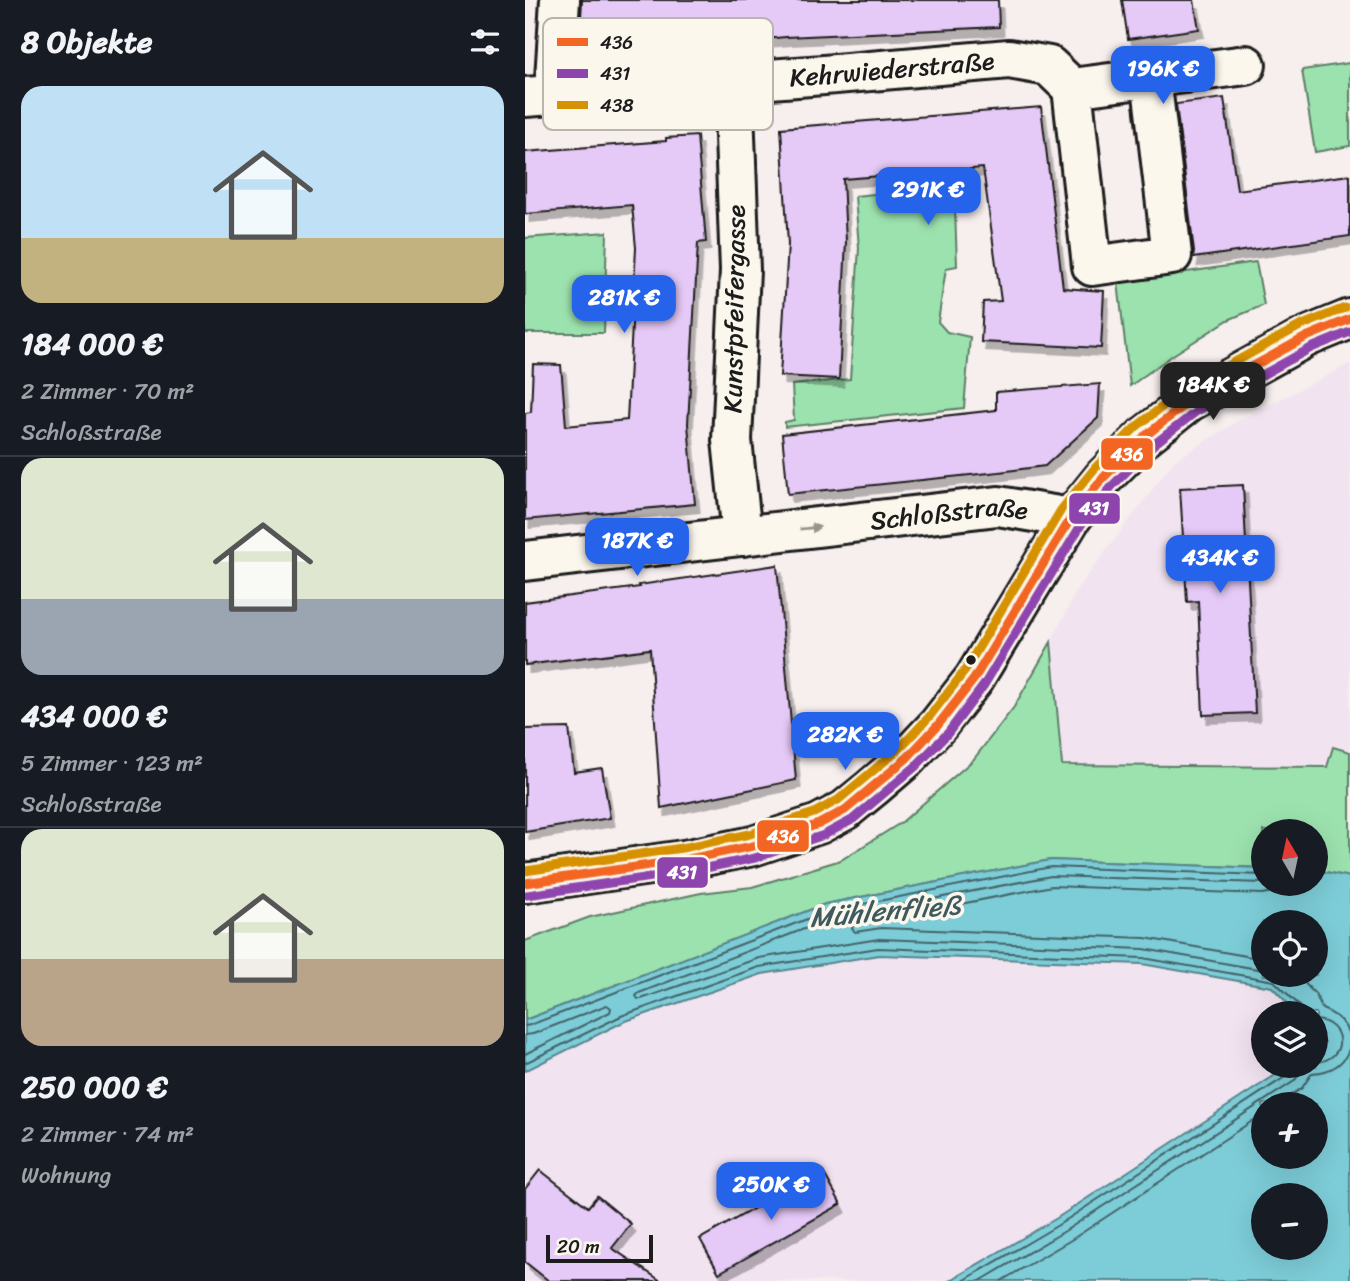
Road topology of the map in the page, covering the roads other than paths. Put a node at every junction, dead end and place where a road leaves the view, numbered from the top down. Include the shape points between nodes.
1 (560, 0) edge
2 (556, 18) edge
3 (1246, 65) dead end
4 (1151, 77) junction
5 (773, 79) edge
6 (1072, 88) junction
7 (735, 130) edge
8 (1350, 319) edge
9 (1071, 518) junction
10 (742, 536) junction
11 (525, 561) edge
12 (525, 883) edge

1 - 2 street
3 - 4 street
4 - 6 street
4 - 6 street via 1172,254 1092,266
5 - 6 street, Kehrwiederstraße via 1009,59 1049,66
7 - 10 street, Kunstpfeifergasse via 740,270 732,440
8 - 9 street via 1306,337 1190,401 1145,436
10 -> 9 street, Schloßstraße via 998,506
9 - 12 street via 974,679 939,725 845,810 819,824 753,846
10 - 11 street, Schloßstraße

